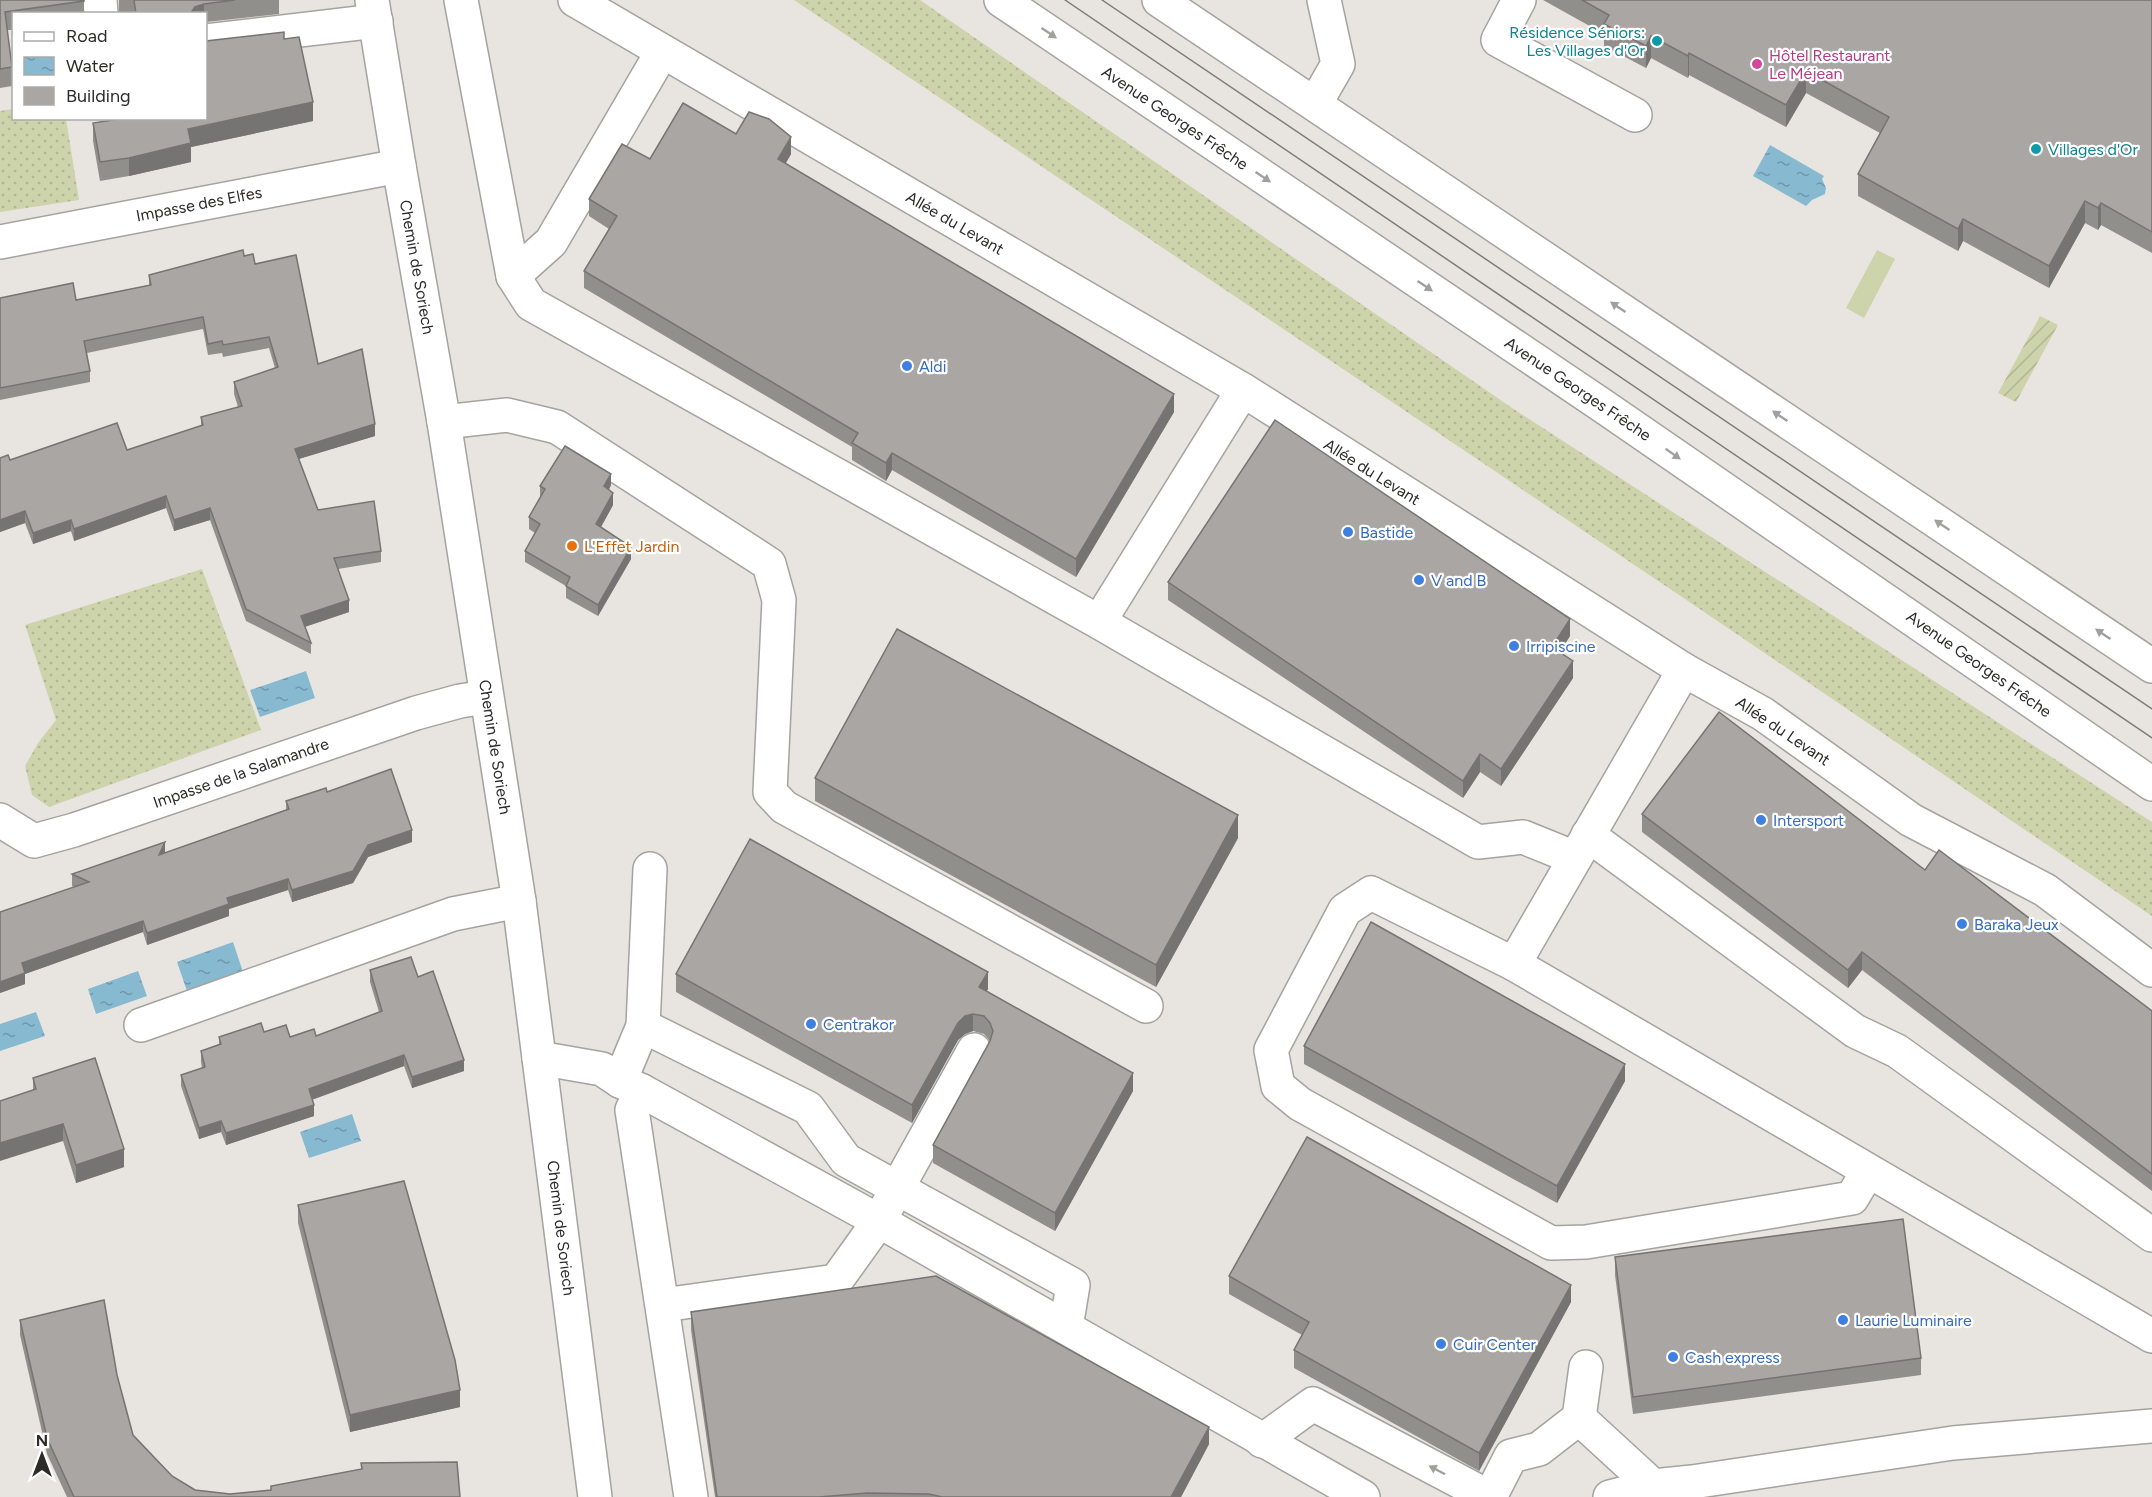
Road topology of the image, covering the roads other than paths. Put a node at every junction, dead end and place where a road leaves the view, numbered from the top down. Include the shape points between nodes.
1 (461, 0) edge
2 (575, 0) edge
3 (1001, 0) edge
4 (1159, 0) edge
5 (1324, 0) edge
6 (1520, 0) edge
7 (374, 10) edge
8 (207, 41) edge
9 (662, 52) junction
10 (1315, 104) junction
11 (1635, 115) dead end
12 (399, 166) junction
13 (0, 242) edge
14 (513, 276) junction
15 (1243, 390) junction
16 (444, 422) junction
17 (1099, 622) junction
18 (2152, 666) edge
19 (1684, 670) junction
20 (486, 697) junction
21 (2152, 784) edge
22 (0, 820) edge
23 (1582, 847) junction
24 (650, 869) dead end
25 (519, 901) junction
26 (1514, 964) junction
27 (2152, 970) edge
28 (1146, 1006) dead end
29 (141, 1025) dead end
30 (643, 1026) junction
31 (974, 1050) dead end
32 (539, 1058) junction
33 (631, 1086) junction
34 (1868, 1170) junction
35 (897, 1188) junction
36 (879, 1221) junction
37 (2152, 1235) edge
38 (663, 1305) junction
39 (1066, 1327) junction
40 (2152, 1336) edge
41 (1586, 1367) dead end
42 (1579, 1418) junction
43 (2152, 1426) edge
44 (1262, 1441) junction
45 (1653, 1486) junction
46 (595, 1497) edge
47 (691, 1497) edge
48 (1363, 1497) edge
49 (1489, 1497) edge
50 (1610, 1497) edge

1 - 14 main road
2 - 9 main road, Allée du Levant
3 -> 21 main road, Avenue Georges Frêche via 1613,413
4 - 10 main road
5 - 10 main road via 1338,64
6 - 11 main road via 1498,40
7 - 8 main road
7 - 12 main road, Chemin de Soriech
9 - 14 main road via 551,242
9 - 15 main road, Allée du Levant
18 -> 10 main road
12 - 13 main road, Impasse des Elfes
12 - 16 main road, Chemin de Soriech
14 - 17 main road via 531,304
15 - 17 main road
15 - 19 main road, Allée du Levant
16 - 20 main road, Chemin de Soriech
16 - 28 main road via 507,415 557,427 769,564 779,600 770,792 784,807
17 - 23 main road via 1478,842 1523,837
19 - 23 main road
19 - 27 main road, Allée du Levant via 1763,714 1911,820 2045,890
20 - 22 main road, Impasse de la Salamandre via 416,713 34,841
20 - 25 main road, Chemin de Soriech
23 - 26 main road
23 - 37 main road via 1855,1031 1898,1051
24 - 30 main road
25 - 29 main road via 453,915
25 - 32 main road, Chemin de Soriech
26 - 34 main road
26 - 34 main road via 1371,893 1345,910 1271,1050 1278,1086 1300,1104 1551,1243 1586,1242 1852,1198
30 - 33 main road
30 - 35 main road via 808,1108 846,1160
31 - 35 main road
32 - 33 main road via 602,1069
32 - 46 main road, Chemin de Soriech
33 - 36 main road
33 - 38 main road
34 - 40 main road
35 - 36 main road
35 - 39 main road via 1073,1285
36 - 38 main road via 836,1281
36 - 39 main road
38 - 47 main road
39 - 44 main road
41 - 42 main road
42 - 45 main road
42 - 49 main road via 1539,1449 1511,1456
43 - 45 main road via 1953,1443
44 - 48 main road
49 -> 44 main road via 1313,1404
45 - 50 main road

